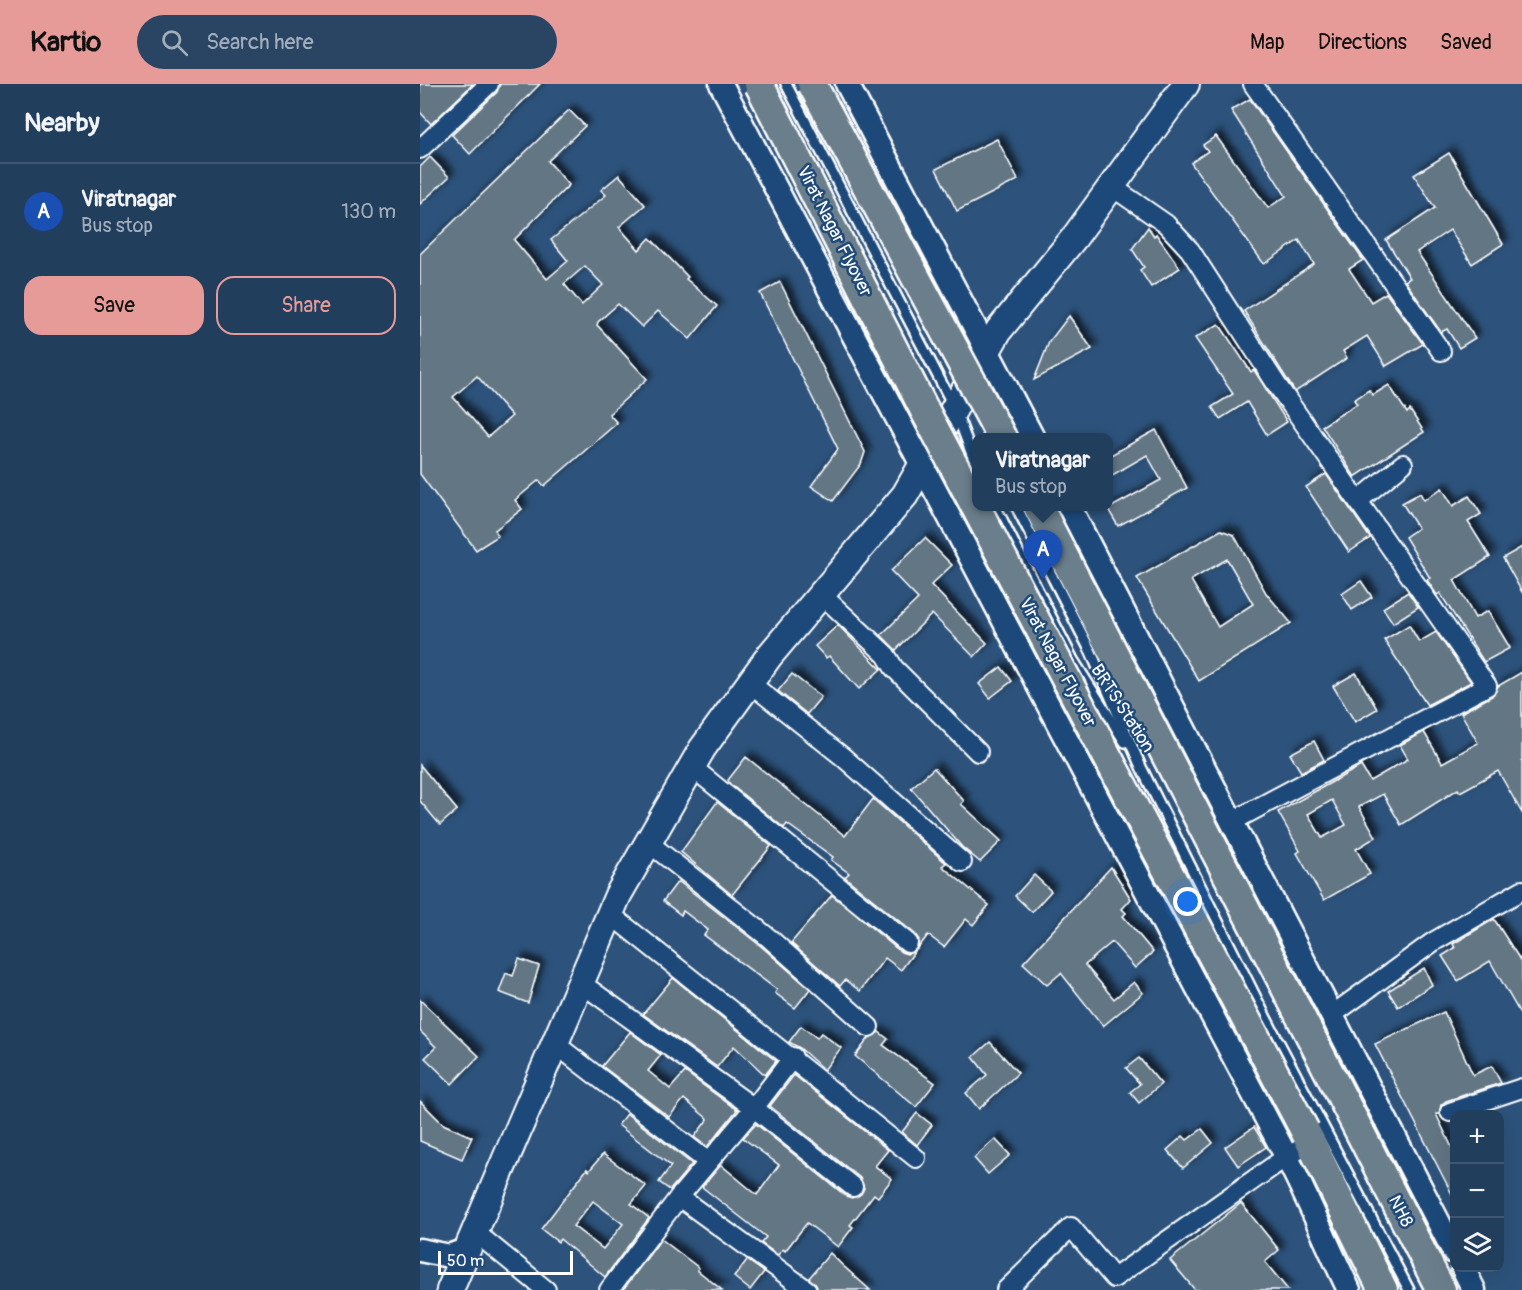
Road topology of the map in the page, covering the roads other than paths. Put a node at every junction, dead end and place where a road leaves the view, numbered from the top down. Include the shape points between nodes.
1 (489, 84) edge
2 (721, 84) edge
3 (759, 84) edge
4 (786, 84) edge
5 (813, 84) edge
6 (847, 84) edge
7 (1168, 84) edge
8 (1186, 84) edge
9 (1253, 84) edge
10 (420, 149) edge
11 (1112, 186) junction
12 (984, 344) junction
13 (1441, 351) dead end
14 (955, 409) junction
15 (999, 433) edge
16 (1030, 433) edge
17 (972, 436) edge
18 (972, 455) edge
19 (919, 459) junction
20 (1403, 464) dead end
21 (972, 500) edge
22 (1358, 501) junction
23 (978, 511) edge
24 (997, 511) edge
25 (1018, 511) edge
26 (1040, 511) edge
27 (1071, 511) edge
28 (821, 594) junction
29 (750, 683) junction
30 (978, 752) dead end
31 (692, 767) junction
32 (1141, 767) junction
33 (1233, 821) junction
34 (649, 843) junction
35 (962, 862) dead end
36 (1522, 890) edge
37 (610, 914) junction
38 (909, 943) dead end
39 (581, 982) junction
40 (1332, 1015) junction
41 (868, 1027) dead end
42 (554, 1042) junction
43 (793, 1058) junction
44 (1522, 1088) edge
45 (754, 1108) junction
46 (1456, 1110) edge
47 (1381, 1113) junction
48 (1355, 1122) junction
49 (1308, 1137) junction
50 (1286, 1157) junction
51 (916, 1158) dead end
52 (707, 1161) junction
53 (853, 1187) dead end
54 (679, 1197) junction
55 (464, 1246) junction
56 (420, 1250) edge
57 (1445, 1266) edge
58 (1464, 1272) edge
59 (434, 1290) edge
60 (450, 1290) edge
61 (546, 1290) edge
62 (609, 1290) edge
63 (807, 1290) edge
64 (1006, 1290) edge
65 (1349, 1290) edge
66 (1383, 1290) edge
67 (1409, 1290) edge
68 (1474, 1290) edge

1 - 10 street
2 - 19 street
3 - 21 main road, Virat Nagar Flyover, bridge
4 - 14 lane
5 - 15 main road, bridge
6 - 12 street
7 - 12 main road via 1064,231 990,322
8 - 11 main road
9 - 13 street
11 - 12 main road via 1074,238
11 - 22 street via 1166,224 1190,250
12 - 14 main road
12 - 16 street
14 - 17 lane
14 - 18 lane
14 - 19 main road
19 - 28 main road via 905,495
19 - 50 street
19 - 55 main road via 758,646 689,741 604,888
20 - 22 street
22 - 33 street via 1487,686
23 - 49 main road, Virat Nagar Flyover, bridge
24 - 32 lane, BRTS Station via 1073,660
25 - 32 lane, BRTS Station via 1091,652
26 - 48 main road
27 - 33 street
28 - 29 main road
28 - 30 street via 886,655 894,668
29 - 31 main road
29 - 35 street
31 - 34 main road
31 - 38 street
32 - 67 lane via 1266,1018
33 - 40 street
34 - 37 main road
34 - 41 street via 769,938
36 - 40 street via 1433,942
37 - 39 main road
37 - 43 street
39 - 42 main road
39 - 45 street
40 - 47 street
42 - 52 street
42 - 55 main road
43 - 45 street
43 - 51 street
44 - 46 street
45 - 52 street
45 - 53 street
47 - 48 street
47 - 57 street
48 - 57 main road, NH8
49 - 50 street
49 - 66 main road
50 - 64 street via 1114,1278 1071,1227
50 - 65 street
52 - 54 street
54 - 62 street
54 - 63 street
55 - 56 street
55 - 59 main road
55 - 60 main road
55 - 61 street
58 - 68 street

